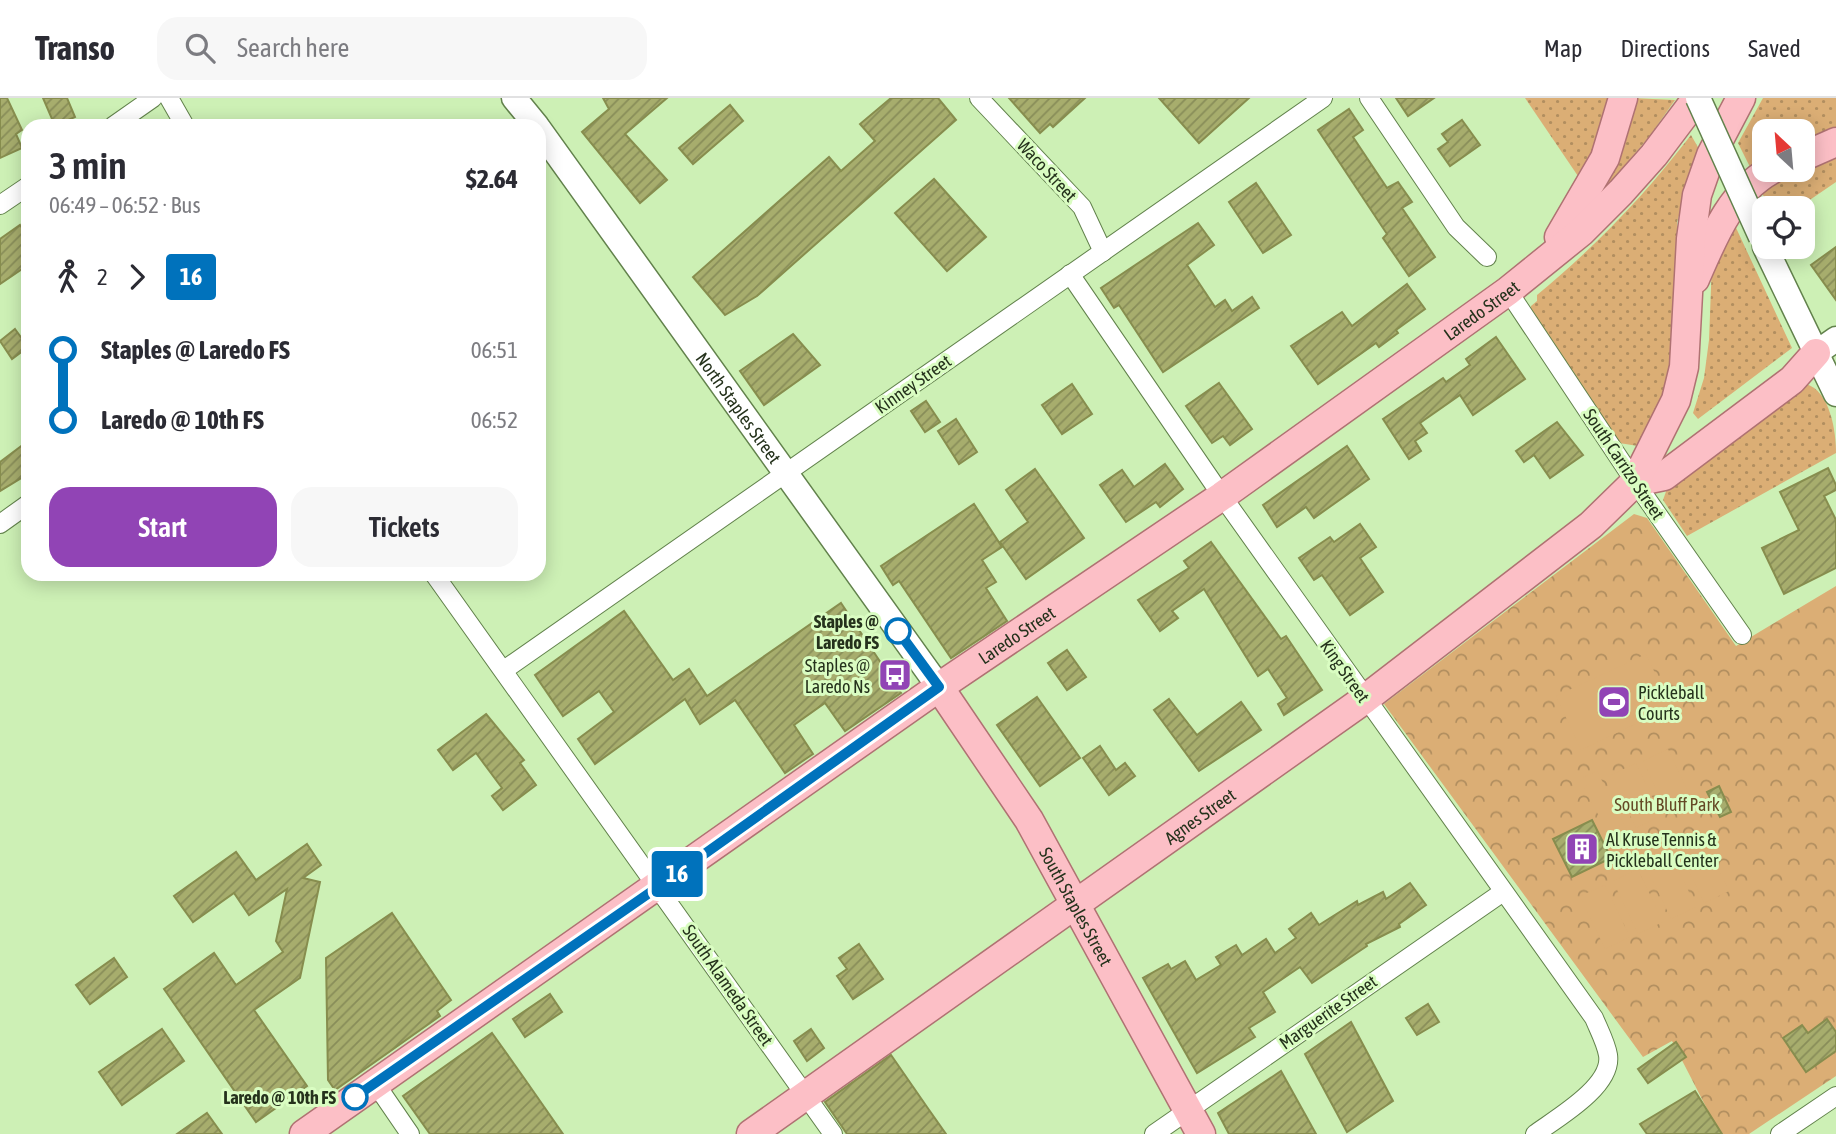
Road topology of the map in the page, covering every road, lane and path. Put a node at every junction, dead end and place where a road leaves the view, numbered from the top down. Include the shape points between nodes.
1 (152, 98) edge
2 (169, 98) edge
3 (514, 98) edge
4 (979, 98) edge
5 (1323, 98) edge
6 (1368, 98) edge
7 (1623, 98) edge
8 (1698, 98) edge
9 (1741, 98) edge
10 (123, 119) edge
11 (182, 119) edge
12 (529, 119) edge
13 (546, 142) edge
14 (1836, 142) edge
15 (1815, 151) edge
16 (1756, 182) edge
17 (21, 191) edge
18 (0, 205) edge
19 (1752, 218) edge
20 (1103, 252) junction
21 (1487, 257) dead end
22 (1773, 259) edge
23 (1537, 268) junction
24 (1070, 274) junction
25 (1690, 288) junction
26 (1508, 291) junction
27 (1826, 346) edge
28 (1836, 394) edge
29 (785, 474) junction
30 (1635, 482) junction
31 (1222, 496) junction
32 (21, 509) edge
33 (0, 524) edge
34 (439, 581) edge
35 (1742, 635) dead end
36 (504, 670) junction
37 (939, 687) junction
38 (1365, 699) junction
39 (658, 887) junction
40 (1503, 892) junction
41 (1078, 904) junction
42 (375, 1083) junction
43 (1836, 1096) edge
44 (807, 1097) junction
45 (1194, 1122) edge
46 (1798, 1129) edge
47 (304, 1134) edge
48 (410, 1134) edge
49 (751, 1134) edge
50 (833, 1134) edge
51 (1154, 1134) edge
52 (1535, 1134) edge
53 (1780, 1134) edge

1 - 10 street
2 - 11 street
3 - 12 main road, North Staples Street
4 - 20 street, Waco Street via 1082,207
5 - 20 street, Kinney Street
6 - 21 street via 1457,227
7 - 23 main road via 1592,186
8 - 19 main road, bridge
8 - 23 main road, Laredo Street via 1621,192
9 - 25 main road via 1697,195
13 - 29 main road, North Staples Street
14 - 15 main road
16 - 25 main road via 1740,195 1719,225
17 - 18 street
20 - 24 street, Kinney Street
22 - 27 main road
23 - 26 main road, Laredo Street
24 - 29 street, Kinney Street
24 - 31 street, King Street
25 - 30 main road via 1684,367 1676,400
26 - 30 street, South Carrizo Street
26 - 31 main road, Laredo Street
27 - 28 main road
27 - 30 main road via 1792,380 1664,476
29 - 36 street, Kinney Street
29 - 37 main road, North Staples Street
30 - 35 street, South Carrizo Street
30 - 38 main road, Agnes Street via 1591,525
31 - 37 main road, Laredo Street
31 - 38 street, King Street
32 - 33 street
34 - 36 street, South Alameda Street
36 - 39 street, South Alameda Street
37 - 39 main road, Laredo Street
37 - 41 main road, South Staples Street via 996,768
38 - 40 street, King Street
38 - 41 main road, Agnes Street
39 - 42 main road, Laredo Street
39 - 44 street, South Alameda Street
40 - 45 street, Marguerite Street
40 - 52 street, King Street via 1594,1018 1608,1056 1607,1071 1582,1100
41 - 44 main road, Agnes Street
41 - 45 main road, South Staples Street
42 - 47 main road, Laredo Street
42 - 48 street
43 - 46 street
44 - 49 main road, Agnes Street
44 - 50 street, South Alameda Street
45 - 51 street, Marguerite Street
46 - 53 street

